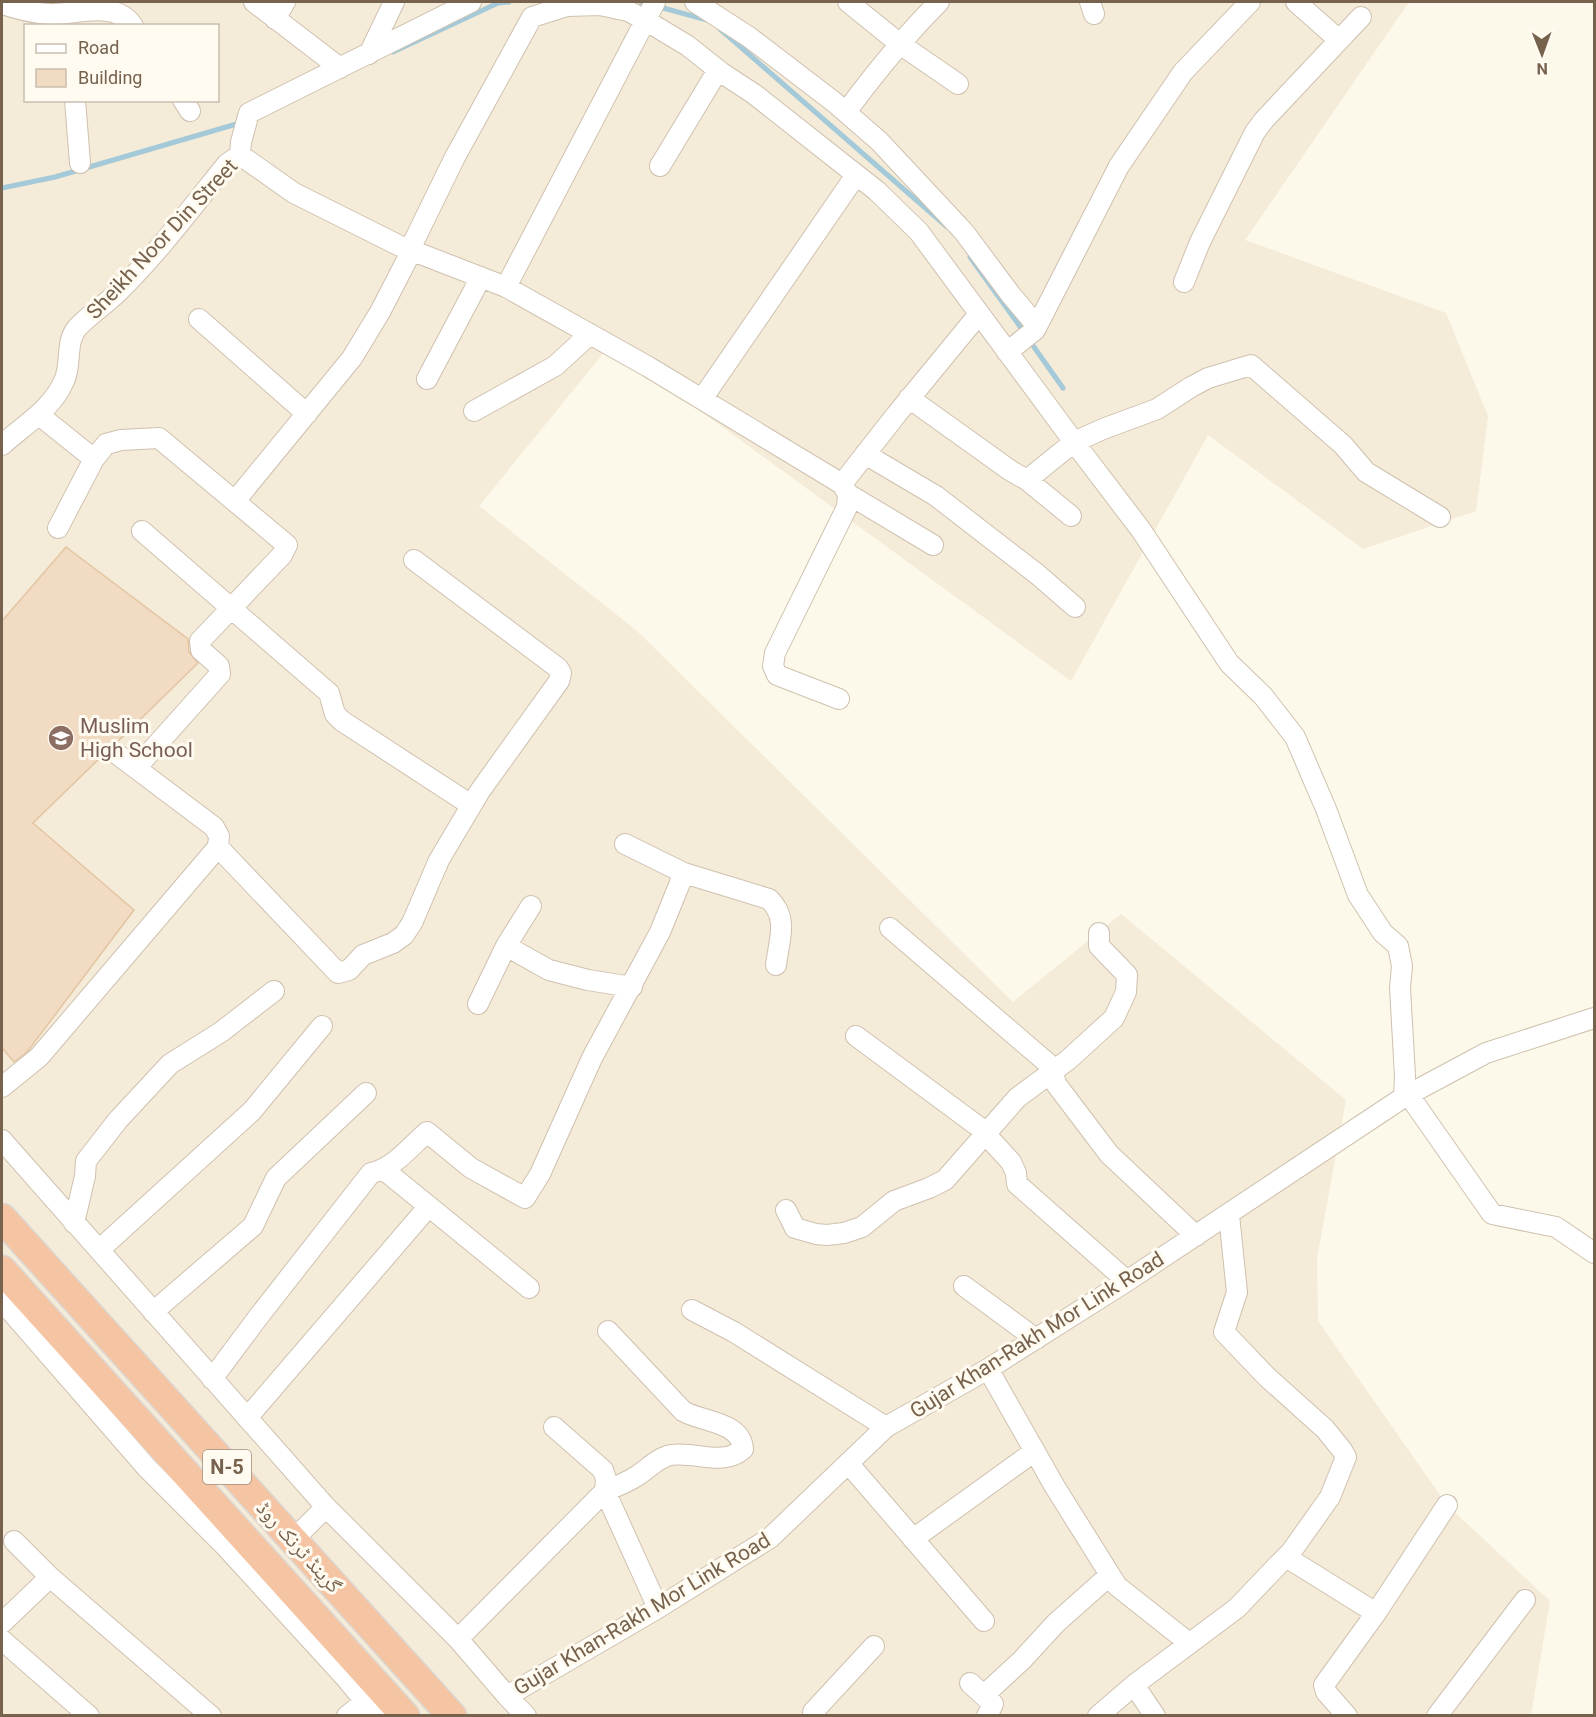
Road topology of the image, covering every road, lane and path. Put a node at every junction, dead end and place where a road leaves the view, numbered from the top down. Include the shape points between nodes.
1 (254, 2) edge
2 (285, 2) edge
3 (394, 2) edge
4 (471, 2) edge
5 (695, 2) edge
6 (848, 2) edge
7 (939, 2) edge
8 (1250, 2) edge
9 (1296, 2) edge
10 (2, 4) edge
11 (649, 12) edge
12 (1361, 16) dead end
13 (69, 18) edge
14 (275, 19) junction
15 (133, 24) edge
16 (1339, 40) junction
17 (900, 44) junction
18 (369, 54) junction
19 (340, 68) junction
20 (718, 70) junction
21 (958, 84) dead end
22 (75, 102) edge
23 (846, 112) junction
24 (240, 148) junction
25 (80, 163) dead end
26 (660, 166) dead end
27 (856, 175) junction
28 (900, 189) junction
29 (411, 250) junction
30 (481, 277) junction
31 (1184, 282) dead end
32 (507, 287) junction
33 (979, 314) junction
34 (199, 319) dead end
35 (1036, 328) junction
36 (590, 334) junction
37 (1013, 348) junction
38 (427, 379) dead end
39 (909, 398) junction
40 (702, 399) junction
41 (474, 411) dead end
42 (307, 414) junction
43 (39, 415) junction
44 (1078, 440) junction
45 (2, 445) edge
46 (865, 454) junction
47 (94, 459) junction
48 (1027, 480) junction
49 (845, 489) junction
50 (235, 501) junction
51 (1071, 516) dead end
52 (1440, 517) dead end
53 (58, 528) dead end
54 (142, 531) dead end
55 (933, 545) dead end
56 (414, 560) dead end
57 (1075, 607) dead end
58 (232, 608) junction
59 (839, 699) dead end
60 (117, 754) dead end
61 (136, 768) junction
62 (471, 805) junction
63 (626, 844) dead end
64 (218, 847) junction
65 (684, 873) junction
66 (531, 906) dead end
67 (890, 928) dead end
68 (1099, 933) dead end
69 (506, 946) junction
70 (776, 965) dead end
71 (632, 987) junction
72 (274, 991) dead end
73 (478, 1004) dead end
74 (1594, 1018) edge
75 (322, 1026) dead end
76 (856, 1036) dead end
77 (1053, 1073) junction
78 (2, 1086) edge
79 (366, 1093) dead end
80 (1406, 1096) junction
81 (985, 1134) junction
82 (2, 1140) edge
83 (383, 1169) junction
84 (429, 1206) junction
85 (786, 1210) dead end
86 (1229, 1215) junction
87 (2, 1218) edge
88 (74, 1222) junction
89 (1196, 1236) junction
90 (99, 1250) junction
91 (1594, 1253) edge
92 (2, 1270) edge
93 (1127, 1281) junction
94 (964, 1286) dead end
95 (529, 1288) dead end
96 (2, 1300) edge
97 (692, 1310) dead end
98 (153, 1312) junction
99 (608, 1331) dead end
100 (1036, 1339) junction
101 (988, 1369) junction
102 (212, 1379) junction
103 (247, 1418) junction
104 (554, 1427) dead end
105 (885, 1427) junction
106 (1035, 1451) junction
107 (848, 1463) junction
108 (605, 1491) junction
109 (1447, 1505) dead end
110 (326, 1507) junction
111 (913, 1539) junction
112 (293, 1540) junction
113 (15, 1541) dead end
114 (1286, 1557) junction
115 (1110, 1575) junction
116 (50, 1577) junction
117 (1525, 1600) dead end
118 (658, 1608) junction
119 (1376, 1613) junction
120 (984, 1621) dead end
121 (2, 1623) edge
122 (458, 1639) junction
123 (2, 1640) edge
124 (1189, 1643) junction
125 (874, 1646) dead end
126 (1134, 1685) junction
127 (507, 1696) junction
128 (985, 1704) edge
129 (371, 1709) edge
130 (810, 1714) edge
131 (89, 1716) edge
132 (211, 1716) edge
133 (347, 1716) edge
134 (405, 1716) edge
135 (452, 1716) edge
136 (526, 1716) edge
137 (1098, 1716) edge
138 (1155, 1716) edge
139 (1347, 1716) edge
140 (1437, 1716) edge

1 - 14 street
2 - 14 street
3 - 18 street
4 - 18 street
5 - 23 street via 749,37
6 - 17 street
7 - 17 street
8 - 35 street via 1183,72 1119,166
9 - 16 street
10 - 13 street
11 - 20 street
11 - 29 street via 600,5 567,6 532,17 455,157
11 - 32 street
12 - 16 street
13 - 15 street via 117,11 128,16
14 - 19 street
16 - 31 street via 1255,132
17 - 21 street
17 - 23 street
18 - 19 street
19 - 24 street via 249,113
20 - 26 street
20 - 27 street
22 - 25 street
23 - 28 street via 879,141
24 - 29 street, Sheikh Noor Din Street via 294,193
24 - 43 street, Sheikh Noor Din Street via 157,249 118,292 75,330 64,381
27 - 28 street
27 - 40 street
28 - 33 street via 919,232
28 - 35 street via 964,232
29 - 30 street, Sheikh Noor Din Street
29 - 42 street via 352,358
30 - 32 street, Sheikh Noor Din Street
30 - 38 street
32 - 36 street, Sheikh Noor Din Street
33 - 37 street
33 - 39 street
34 - 42 street
35 - 37 street
36 - 40 street, Sheikh Noor Din Street
36 - 41 street via 555,366
37 - 44 street
39 - 46 street
39 - 48 street
40 - 49 street, Sheikh Noor Din Street
42 - 50 street
43 - 45 street, Sheikh Noor Din Street
43 - 47 street
44 - 48 street
44 - 52 street via 1157,409 1208,378 1251,365 1343,445 1366,471
44 - 80 street via 1229,663 1263,696 1295,737 1358,895 1383,933 1398,946
46 - 49 street
46 - 57 street via 936,496
47 - 50 street via 106,444 159,438
47 - 53 street
48 - 51 street
49 - 55 street, Sheikh Noor Din Street
49 - 59 street via 847,507 775,653 773,666 777,675
50 - 58 street via 287,545
54 - 58 street
56 - 62 street via 561,673
58 - 61 street via 200,641 201,650 219,666 220,674
58 - 62 street via 329,693 335,714 342,721
60 - 61 street
61 - 64 street via 214,827 219,836
62 - 64 street via 404,935 363,955 349,970 338,972
63 - 65 street
64 - 78 street via 39,1057
65 - 70 street via 769,899 777,907 782,920
65 - 71 street
66 - 69 street
67 - 77 street via 1051,1066
68 - 77 street via 1099,946 1127,975 1126,992 1114,1018
69 - 71 street via 549,970
69 - 73 street
71 - 83 street via 592,1058 540,1174 525,1198 471,1168 427,1132
72 - 88 street via 221,1032 170,1064 118,1120 86,1161
74 - 80 street, Gujar Khan-Rakh Mor Link Road via 1486,1053
75 - 90 street via 252,1111
76 - 81 street
77 - 81 street via 1023,1092
77 - 89 street via 1056,1084 1109,1154
79 - 98 street via 276,1178 253,1226
80 - 86 street, Gujar Khan-Rakh Mor Link Road
80 - 91 street via 1492,1214 1556,1227
81 - 85 street via 945,1180 894,1201 862,1227 844,1233 816,1234 795,1228
81 - 93 street via 1011,1162 1017,1184
82 - 88 street
83 - 84 street
83 - 102 street via 371,1173
84 - 95 street
84 - 103 street
86 - 89 street, Gujar Khan-Rakh Mor Link Road
86 - 114 street via 1237,1292 1224,1332 1324,1429 1346,1457 1330,1497
87 - 112 highway, گرینڈ ٹرنک روڈ / N-5
88 - 90 street
89 - 93 street, Gujar Khan-Rakh Mor Link Road
90 - 98 street
92 - 134 highway, گرینڈ ٹرنک روڈ / N-5
93 - 100 street, Gujar Khan-Rakh Mor Link Road
94 - 100 street
96 - 129 street via 147,1468 226,1547
97 - 105 street
98 - 102 street
99 - 108 street via 683,1411 731,1429 743,1449 735,1457 726,1458 667,1456 636,1477
100 - 101 street, Gujar Khan-Rakh Mor Link Road
101 - 105 street, Gujar Khan-Rakh Mor Link Road
101 - 106 street
102 - 103 street
103 - 110 street
104 - 108 street via 603,1470
105 - 107 street, Gujar Khan-Rakh Mor Link Road
106 - 111 street
106 - 115 street
107 - 111 street
107 - 118 street, Gujar Khan-Rakh Mor Link Road via 770,1538
108 - 118 street
108 - 122 street
109 - 119 street
110 - 112 street
110 - 122 street
111 - 120 street
112 - 135 highway, گرینڈ ٹرنک روڈ / N-5
113 - 116 street
114 - 119 street
114 - 124 street via 1237,1608
115 - 124 street via 1128,1596
115 - 128 street via 1056,1623
116 - 121 street
116 - 132 street
117 - 140 street
118 - 127 street, Gujar Khan-Rakh Mor Link Road
119 - 139 street via 1324,1685
122 - 127 street
123 - 131 street
124 - 126 street
125 - 130 street
126 - 137 street
126 - 138 street
127 - 136 street
129 - 133 street

